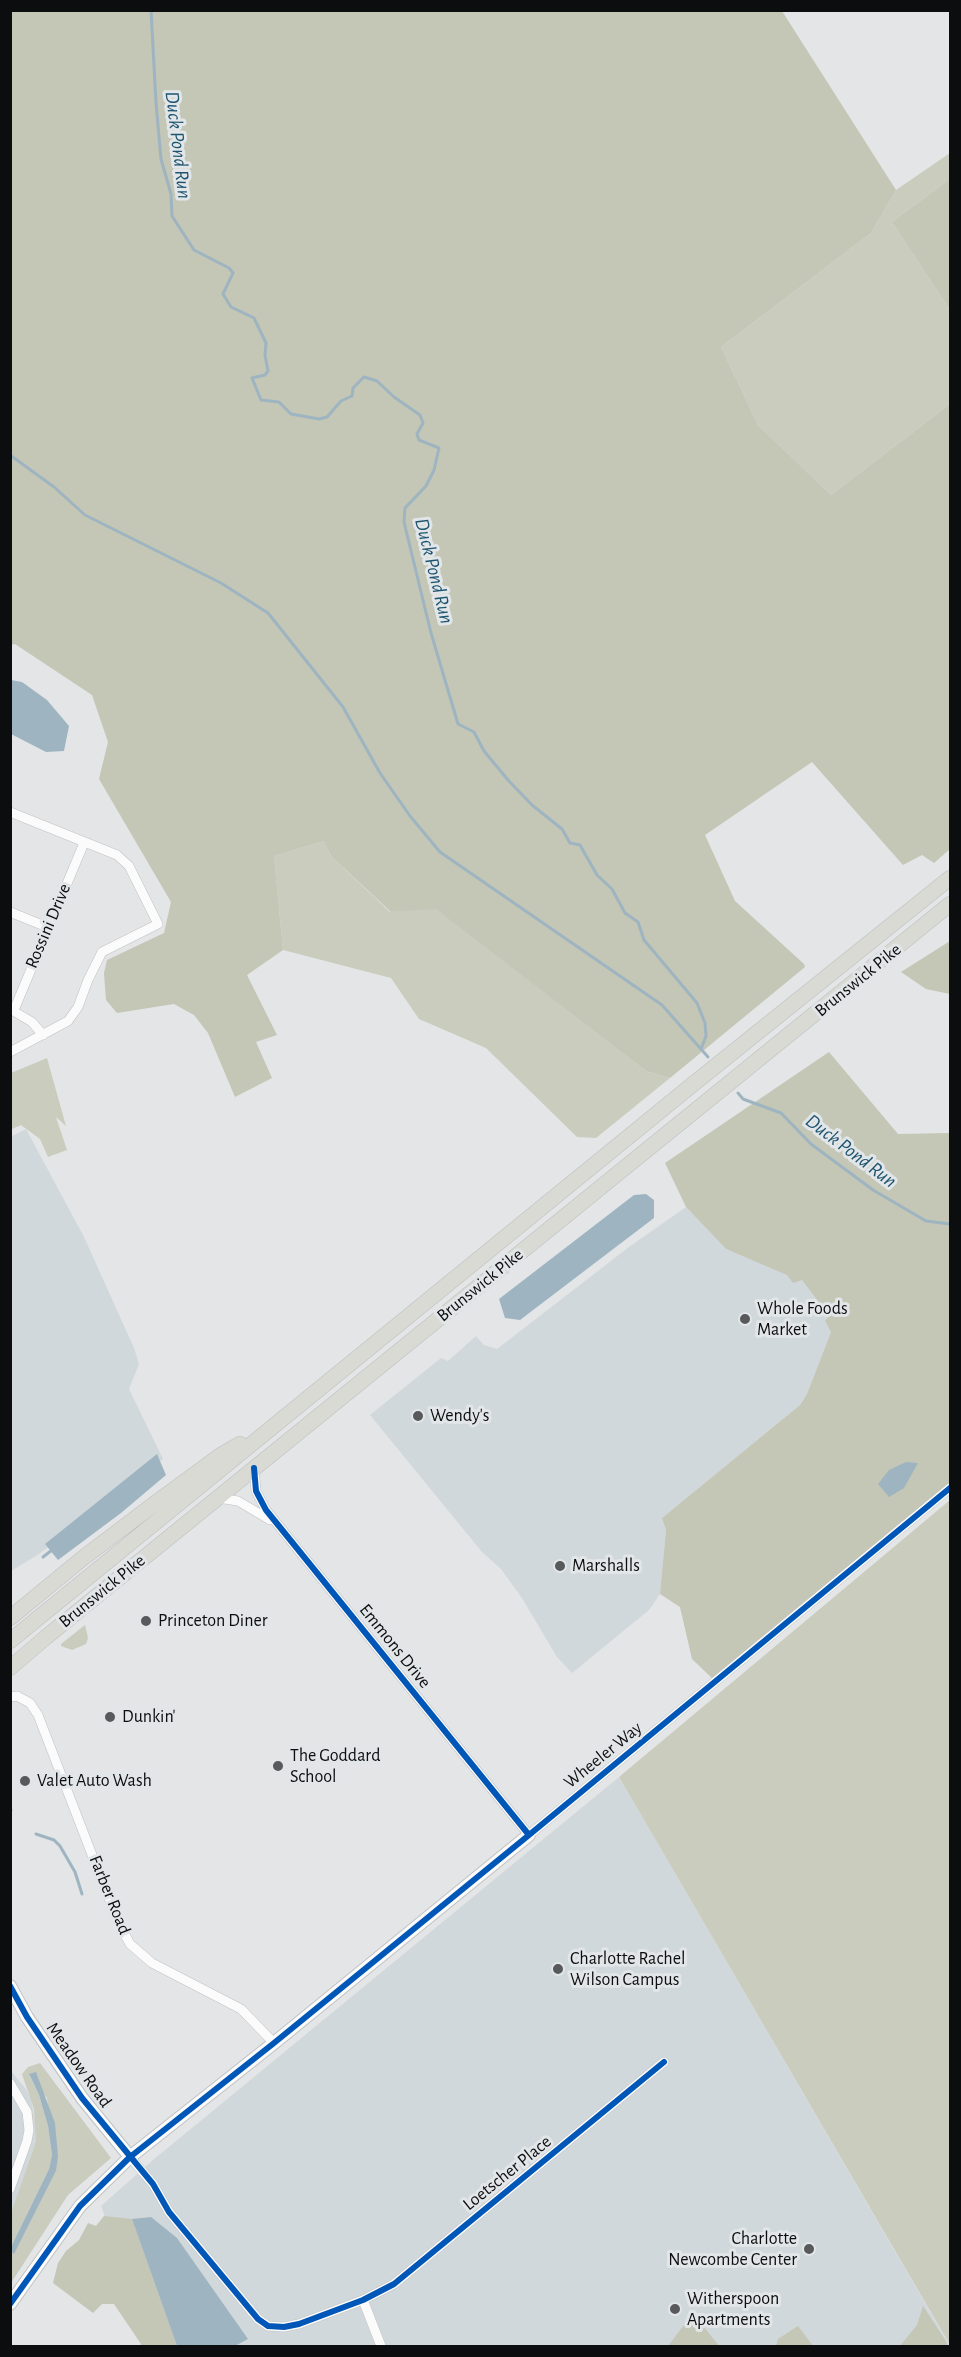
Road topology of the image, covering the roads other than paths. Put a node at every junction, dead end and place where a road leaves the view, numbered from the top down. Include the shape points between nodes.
1 (10, 812) edge
2 (84, 843) junction
3 (951, 878) edge
4 (951, 904) edge
5 (10, 912) edge
6 (47, 927) junction
7 (12, 1009) edge
8 (43, 1035) junction
9 (10, 1052) edge
10 (294, 1412) junction
11 (254, 1468) junction
12 (951, 1488) edge
13 (218, 1498) junction
14 (278, 1525) junction
15 (10, 1618) edge
16 (10, 1641) edge
17 (10, 1668) edge
18 (10, 1697) edge
19 (529, 1835) junction
20 (10, 1986) edge
21 (274, 2043) junction
22 (664, 2062) dead end
23 (10, 2083) edge
24 (130, 2157) junction
25 (10, 2189) edge
26 (13, 2296) edge
27 (363, 2300) junction
28 (381, 2346) edge

1 - 2 street
2 - 6 street, Rossini Drive
2 - 8 street via 117,855 129,866 158,924 102,952 78,1007 68,1021
3 - 10 highway, Brunswick Pike
4 - 11 highway, Brunswick Pike
5 - 6 street
6 - 7 street, Rossini Drive
7 - 8 street
8 - 9 street
10 - 15 highway via 212,1462
10 - 16 highway, Brunswick Pike
11 - 13 highway, Brunswick Pike
11 - 14 street, Emmons Drive via 256,1491
12 - 19 street, Wheeler Way
13 - 14 street, Emmons Drive via 238,1501
13 - 17 highway, Brunswick Pike
14 - 19 street, Emmons Drive
18 - 21 street, Farber Road via 30,1703 38,1714 130,1944 152,1964 241,2010
19 - 21 street, Wheeler Way
20 - 24 street, Meadow Road via 82,2098
21 - 24 street, Wheeler Way
22 - 27 street, Loetscher Place via 394,2284
23 - 25 street via 27,2112 29,2130
24 - 26 street, Wheeler Way via 80,2206
24 - 27 street, Loetscher Place via 153,2184 169,2212 268,2326 299,2324
27 - 28 street

